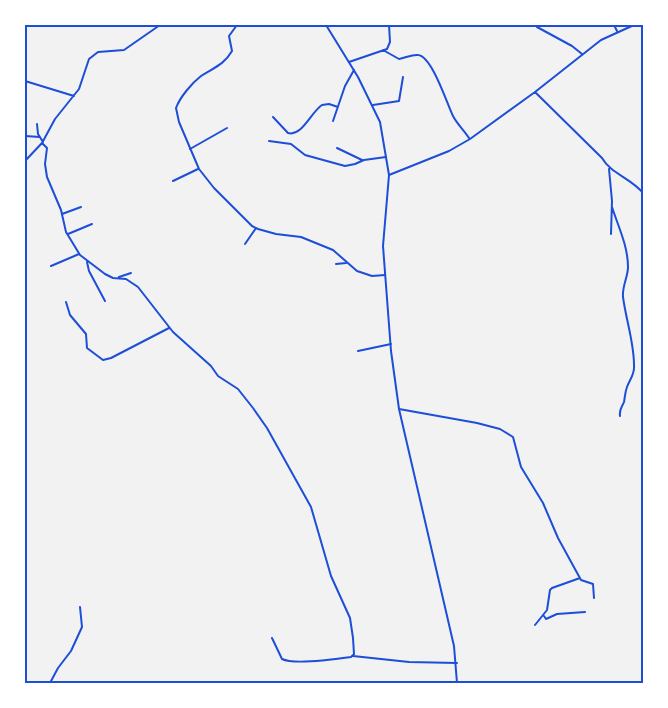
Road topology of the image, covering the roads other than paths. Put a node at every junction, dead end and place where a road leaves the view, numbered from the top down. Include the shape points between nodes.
1 (160, 25) edge
2 (237, 25) edge
3 (326, 25) edge
4 (389, 25) edge
5 (614, 25) edge
6 (634, 25) edge
7 (537, 27) dead end
8 (617, 31) junction
9 (383, 50) junction
10 (582, 54) junction
11 (348, 62) junction
12 (354, 70) junction
13 (403, 77) dead end
14 (25, 81) edge
15 (535, 92) junction
16 (74, 96) junction
17 (373, 105) junction
18 (338, 107) junction
19 (273, 118) dead end
20 (333, 121) dead end
21 (37, 124) dead end
22 (227, 128) dead end
23 (25, 136) edge
24 (40, 137) junction
25 (470, 139) junction
26 (269, 141) dead end
27 (43, 143) junction
28 (337, 148) dead end
29 (190, 149) junction
30 (386, 157) junction
31 (364, 160) junction
32 (25, 161) edge
33 (608, 168) junction
34 (199, 169) junction
35 (389, 175) junction
36 (173, 180) dead end
37 (643, 193) edge
38 (81, 207) dead end
39 (612, 207) junction
40 (62, 214) junction
41 (92, 224) dead end
42 (256, 228) junction
43 (68, 234) junction
44 (611, 234) dead end
45 (246, 244) dead end
46 (79, 254) junction
47 (87, 262) junction
48 (346, 263) junction
49 (336, 264) dead end
50 (51, 266) dead end
51 (131, 273) dead end
52 (385, 275) junction
53 (116, 278) junction
54 (105, 301) dead end
55 (66, 302) dead end
56 (170, 328) junction
57 (390, 344) junction
58 (358, 351) dead end
59 (399, 409) junction
60 (620, 416) dead end
61 (580, 578) junction
62 (594, 598) dead end
63 (80, 607) dead end
64 (585, 612) dead end
65 (544, 616) junction
66 (535, 625) dead end
67 (272, 638) dead end
68 (353, 656) junction
69 (456, 663) junction
70 (50, 683) edge
71 (457, 683) edge

1 - 16 street via 124,50 93,55 87,62
2 - 29 street via 229,36 232,51 229,57 195,82 176,108
3 - 11 street
4 - 9 street via 389,46
5 - 8 street
6 - 8 street
7 - 10 street
8 - 10 street
9 - 11 street
9 - 25 street via 399,59 418,55 424,58 445,93 452,114
10 - 15 street
11 - 12 street
12 - 17 street
12 - 18 street
13 - 17 street via 399,101
14 - 16 street
15 - 25 street
15 - 33 street via 602,158
16 - 27 street via 55,119
17 - 30 street via 380,122
18 - 19 street via 322,105 298,132 291,135
18 - 20 street
21 - 24 street
22 - 29 street
23 - 24 street
24 - 27 street
25 - 35 street via 450,151
26 - 31 street via 290,144 305,156 339,164 351,165
27 - 32 street
27 - 40 street via 47,148 47,178
28 - 31 street
29 - 34 street
30 - 31 street
30 - 35 street
33 - 37 street
33 - 39 street
34 - 36 street
34 - 42 street
35 - 52 street
38 - 40 street
39 - 44 street
39 - 60 street via 626,250 628,269 623,297 634,365
40 - 43 street
41 - 43 street
42 - 45 street
42 - 48 street via 301,237 333,250
43 - 46 street
46 - 47 street
46 - 50 street
47 - 53 street
47 - 54 street via 88,271
48 - 49 street
48 - 52 street via 372,276
51 - 53 street
52 - 57 street
53 - 56 street via 126,279 138,287
55 - 56 street via 70,315 86,334 87,348 103,360
56 - 68 street via 218,376 244,396 267,428 309,502 330,576 350,618
57 - 58 street
57 - 59 street
59 - 61 street via 472,422 500,429 513,437 522,467
59 - 69 street via 449,619
61 - 62 street via 593,584
61 - 65 street via 552,588
63 - 70 street via 82,627
64 - 65 street via 557,614 546,619
65 - 66 street
67 - 68 street via 285,660
68 - 69 street
69 - 71 street

